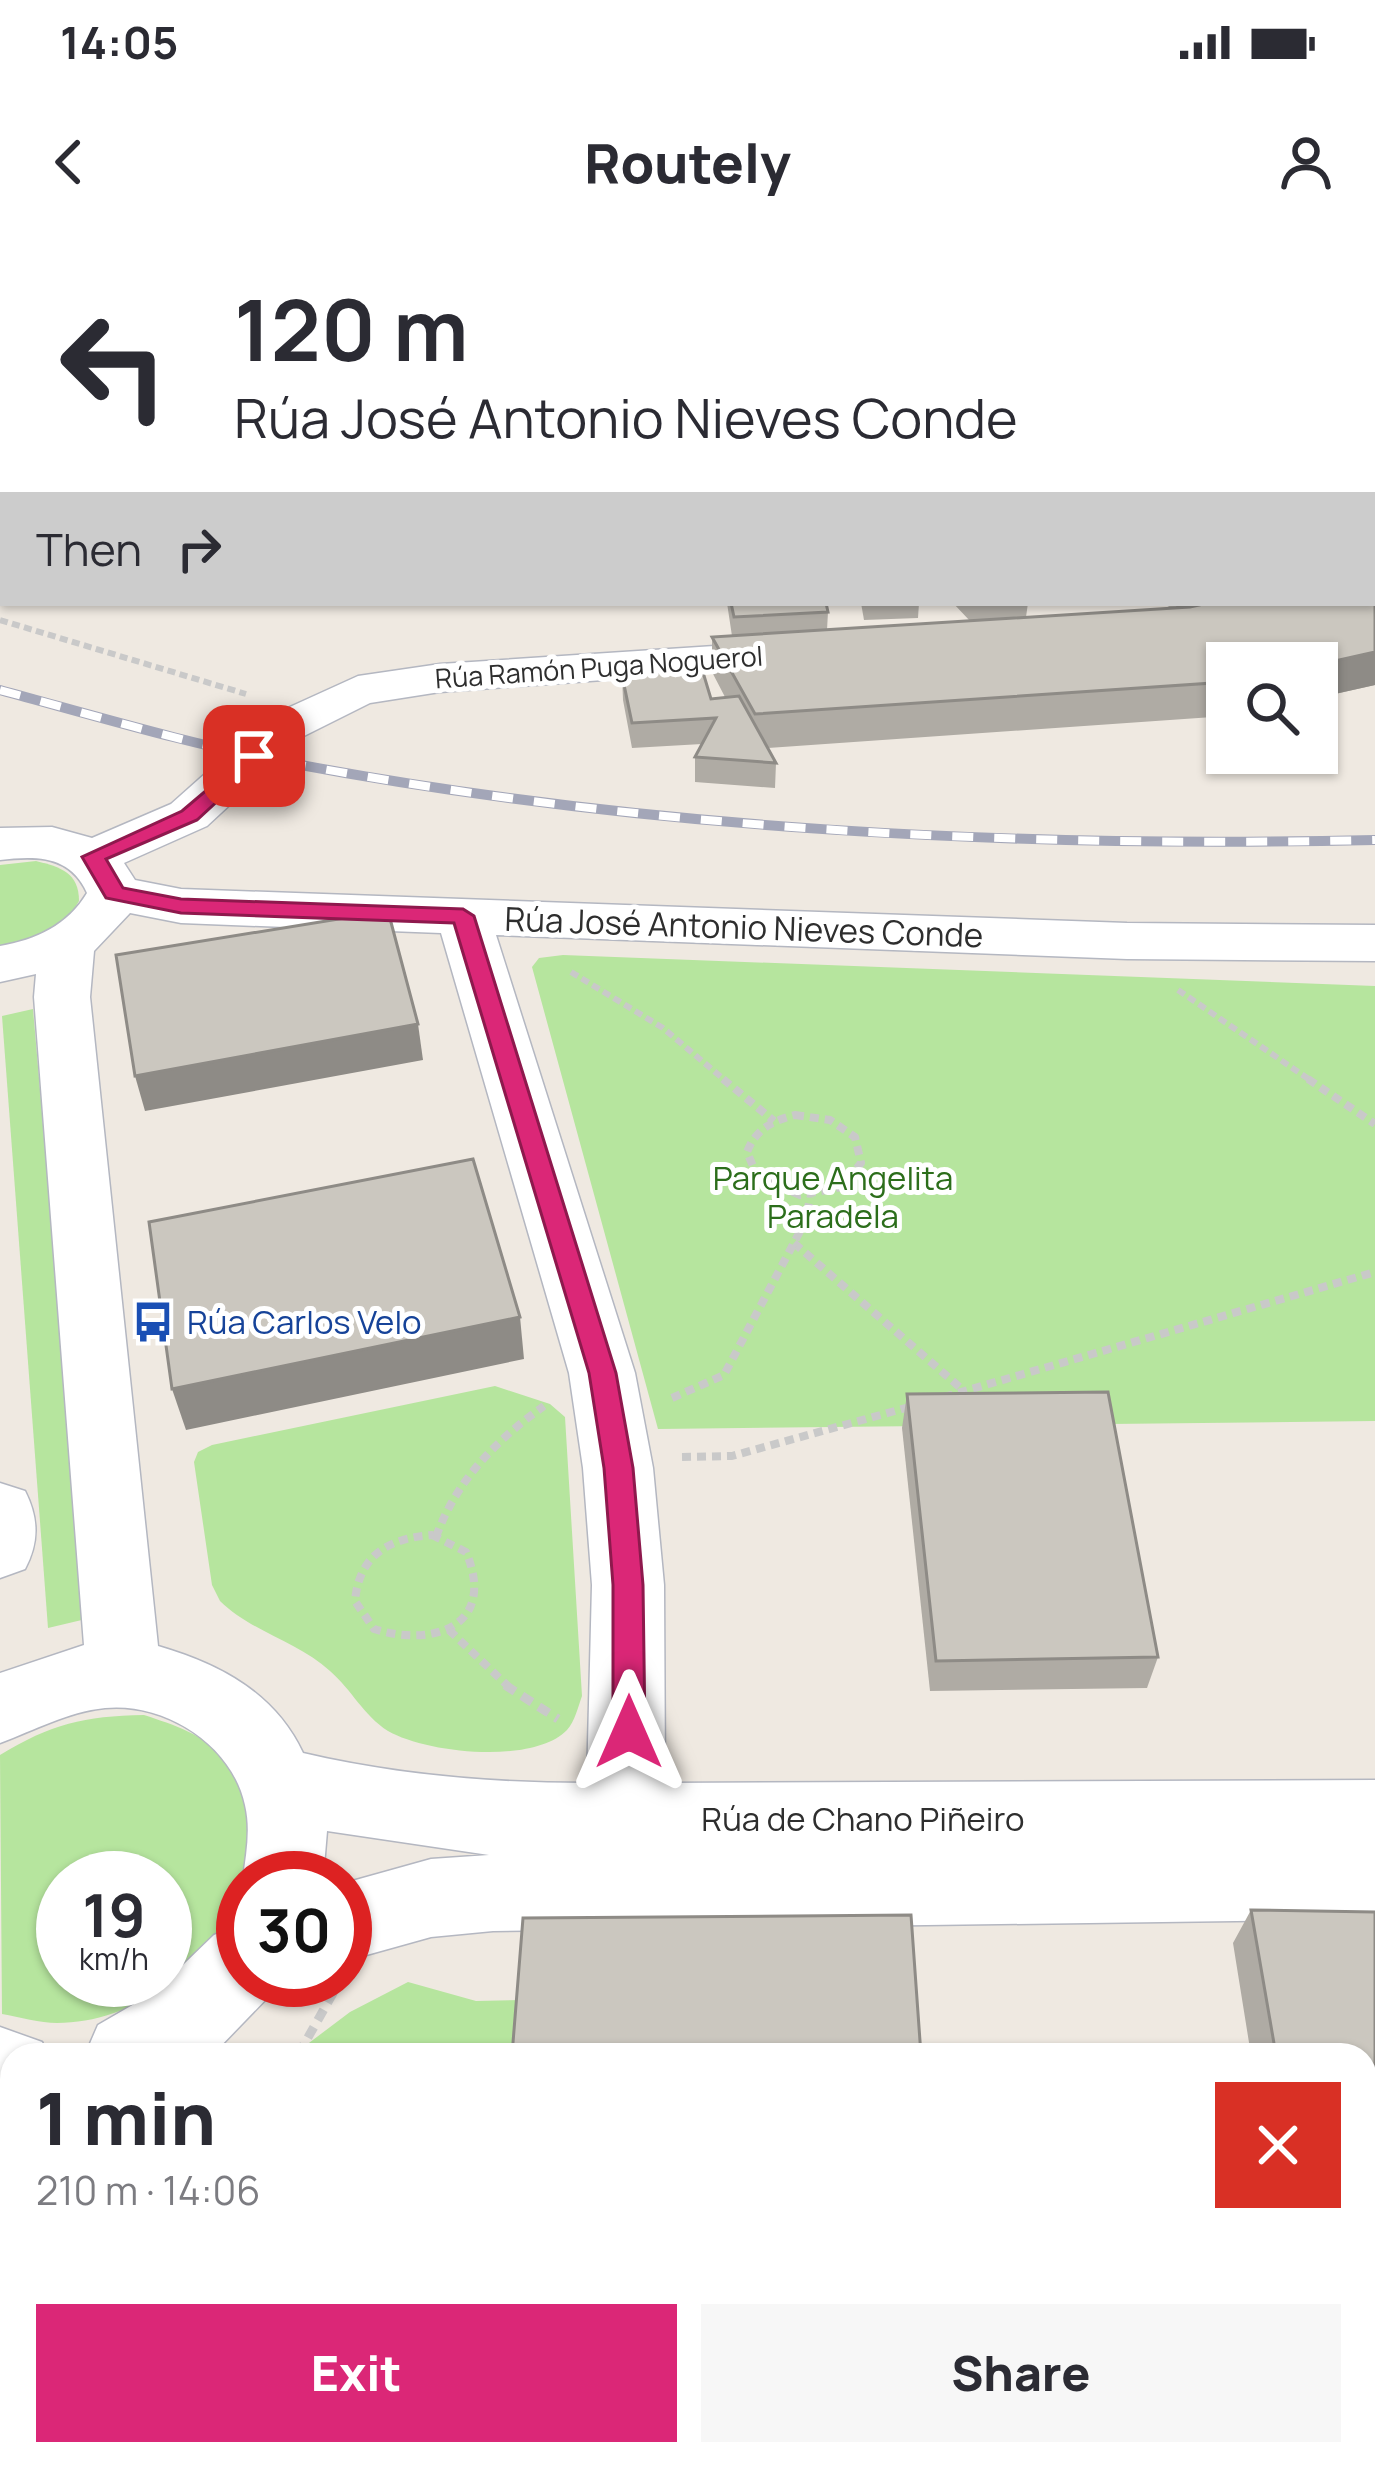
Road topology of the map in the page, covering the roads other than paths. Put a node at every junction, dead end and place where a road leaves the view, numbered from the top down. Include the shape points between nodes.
1 (841, 652) edge
2 (0, 844) edge
3 (103, 875) junction
4 (463, 916) junction
5 (1375, 943) edge
6 (67, 945) junction
7 (0, 964) edge
8 (0, 1512) edge
9 (0, 1548) edge
10 (124, 1674) junction
11 (0, 1709) edge
12 (282, 1784) junction
13 (1375, 1816) edge
14 (626, 1820) junction
15 (286, 1851) edge
16 (1375, 1881) edge
17 (372, 1914) edge
18 (216, 1991) edge
19 (149, 2043) edge

1 - 3 street, Rúa Ramón Puga Noguerol via 358,690 287,726 189,815
2 - 3 street, Rúa José Antonio Nieves Conde via 65,844
3 - 4 street, Rúa José Antonio Nieves Conde via 181,906
3 - 6 street via 94,924
4 - 5 street, Rúa José Antonio Nieves Conde
4 - 14 street via 627,1419
6 - 7 street
6 - 10 street via 62,997
8 - 9 street
10 - 11 street via 34,1691
10 - 12 street via 185,1688 245,1726
12 - 14 street, Rúa de Chano Piñeiro via 435,1814
12 - 15 street
13 - 14 street, Rúa de Chano Piñeiro
16 - 17 street, Rúa de Chano Piñeiro via 493,1893
18 - 19 street

